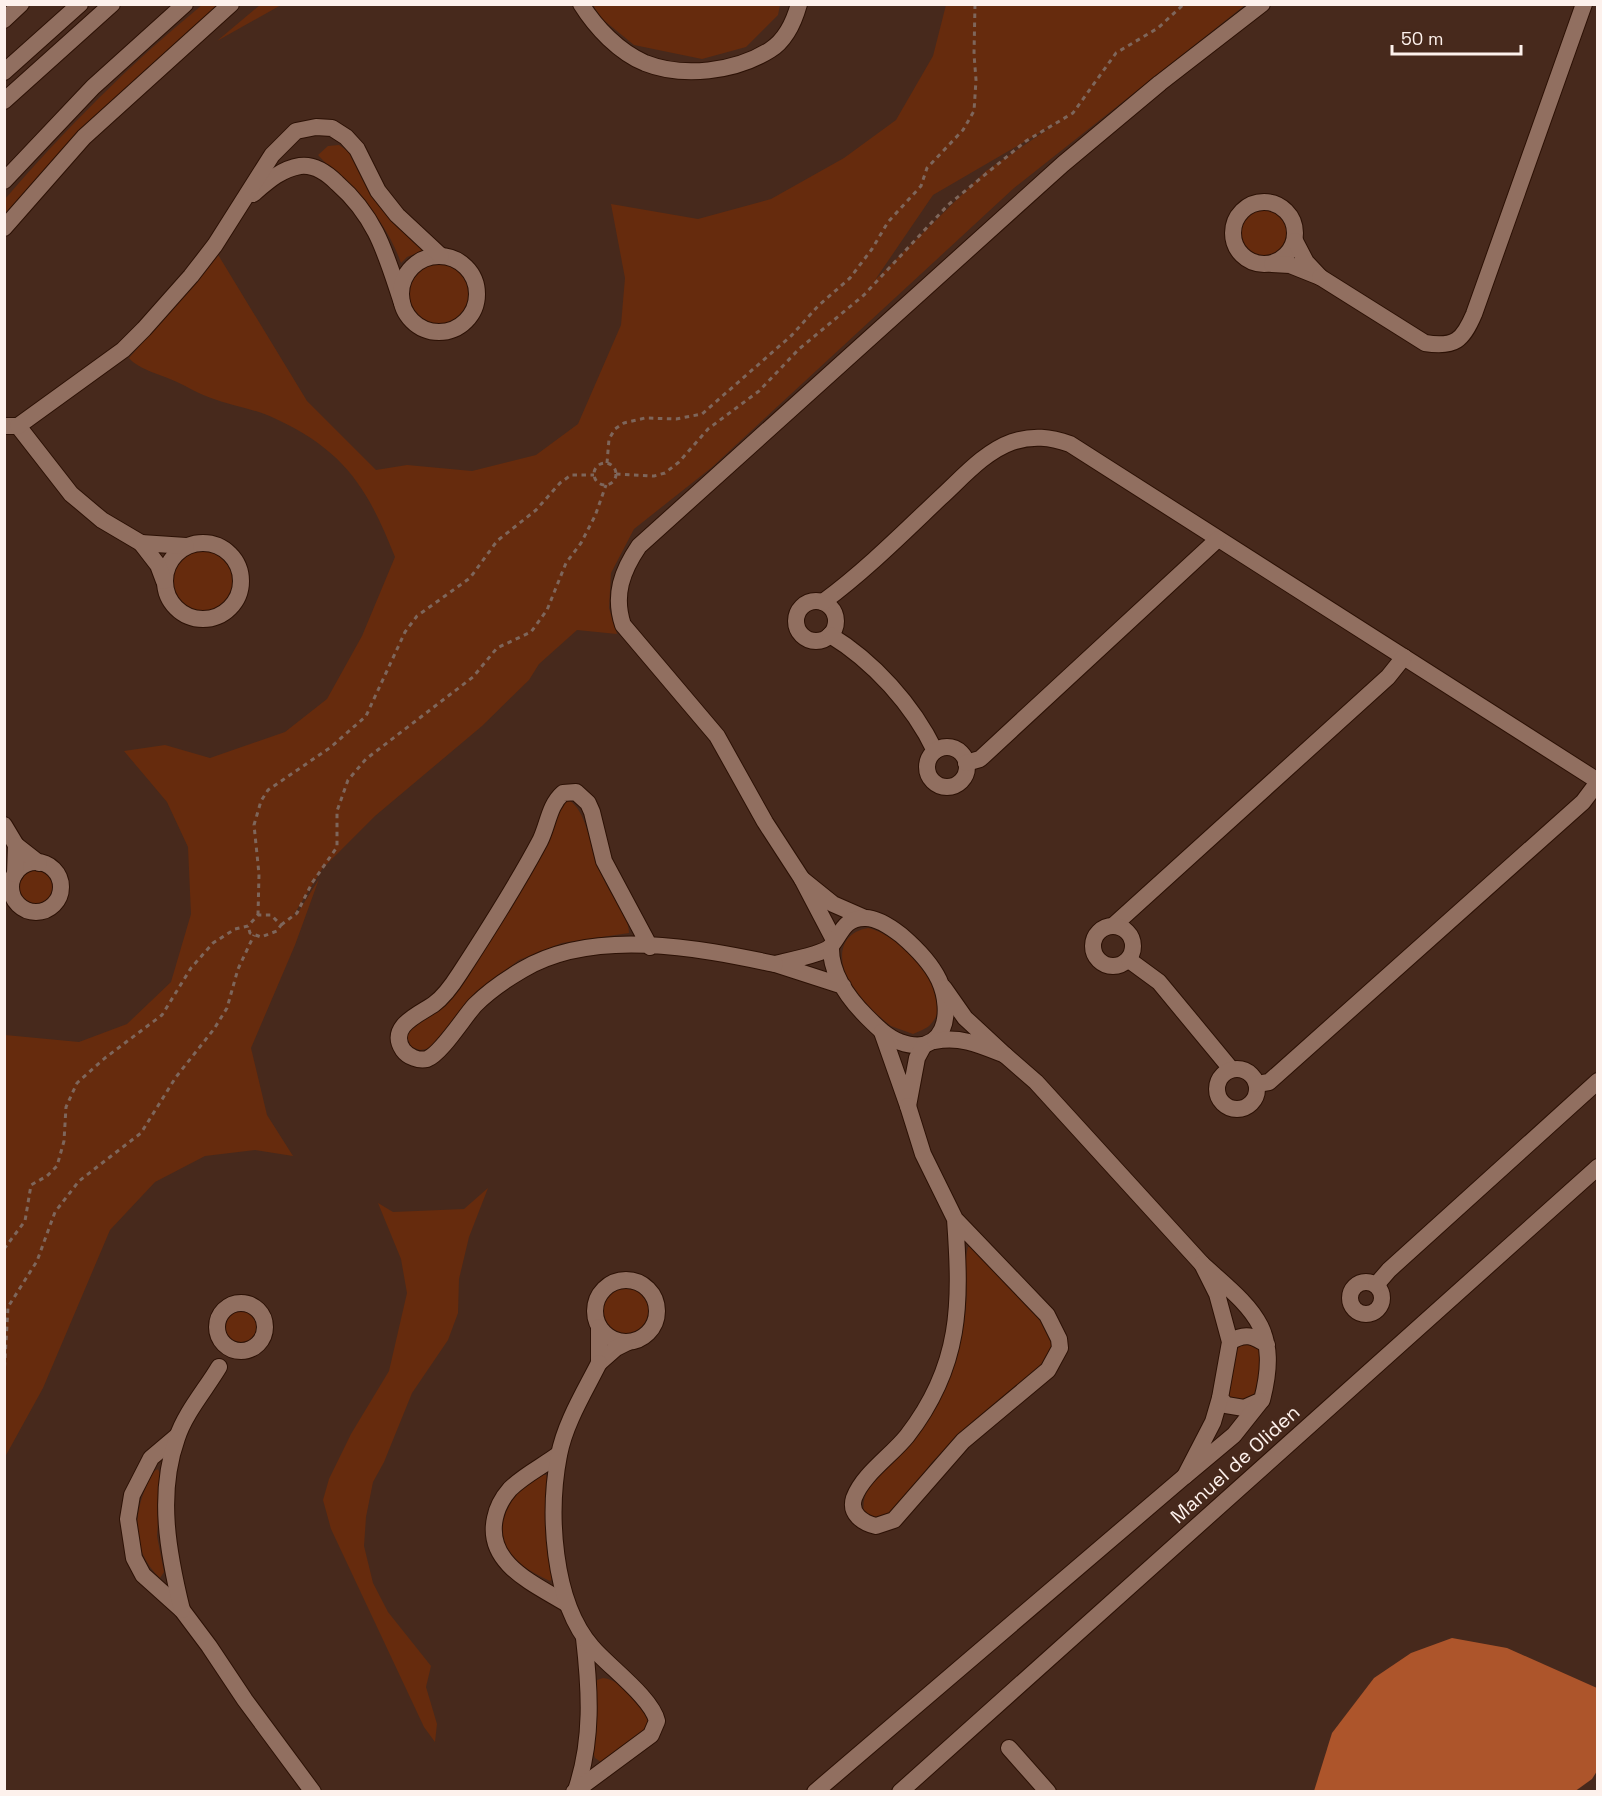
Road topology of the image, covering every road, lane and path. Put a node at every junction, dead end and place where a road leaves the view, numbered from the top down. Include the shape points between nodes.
1 (21, 4) edge
2 (80, 4) edge
3 (112, 4) edge
4 (185, 4) edge
5 (231, 4) edge
6 (581, 4) edge
7 (800, 4) edge
8 (975, 4) edge
9 (1184, 4) edge
10 (1262, 4) edge
11 (1584, 4) edge
12 (4, 20) edge
13 (4, 72) edge
14 (4, 101) edge
15 (4, 181) edge
16 (243, 202) junction
17 (4, 228) edge
18 (1295, 241) junction
19 (441, 256) junction
20 (1271, 264) junction
21 (1320, 278) junction
22 (402, 303) junction
23 (11, 426) edge
24 (607, 463) junction
25 (616, 474) junction
26 (594, 475) junction
27 (606, 486) junction
28 (1218, 538) junction
29 (141, 543) junction
30 (186, 546) junction
31 (164, 581) junction
32 (823, 602) junction
33 (830, 634) junction
34 (1404, 657) junction
35 (935, 751) junction
36 (966, 763) junction
37 (1598, 781) edge
38 (4, 825) edge
39 (16, 845) junction
40 (39, 863) junction
41 (15, 873) junction
42 (802, 879) junction
43 (258, 915) junction
44 (865, 918) junction
45 (281, 925) junction
46 (1114, 925) junction
47 (248, 926) junction
48 (254, 935) junction
49 (832, 943) junction
50 (650, 946) junction
51 (1129, 960) junction
52 (775, 964) junction
53 (939, 980) junction
54 (843, 986) junction
55 (882, 1032) junction
56 (929, 1043) junction
57 (1005, 1055) junction
58 (1231, 1069) junction
59 (1598, 1081) edge
60 (1257, 1084) junction
61 (908, 1106) junction
62 (1598, 1167) edge
63 (955, 1219) junction
64 (4, 1249) edge
65 (1202, 1264) junction
66 (1376, 1285) dead end
67 (599, 1326) junction
68 (220, 1339) junction
69 (628, 1342) junction
70 (1230, 1342) junction
71 (1268, 1345) junction
72 (242, 1351) junction
73 (599, 1363) junction
74 (219, 1366) junction
75 (4, 1376) edge
76 (1220, 1398) junction
77 (1262, 1400) junction
78 (177, 1436) junction
79 (559, 1454) junction
80 (1185, 1476) junction
81 (567, 1604) junction
82 (182, 1610) junction
83 (584, 1638) junction
84 (1009, 1748) dead end
85 (313, 1791) edge
86 (575, 1791) edge
87 (814, 1791) edge
88 (900, 1791) edge
89 (1048, 1791) edge

1 - 12 street
2 - 13 street
3 - 14 street
4 - 15 street via 93,87
5 - 17 street via 84,137
6 - 7 street via 625,52 669,70 700,72 770,50 785,36
8 - 24 path via 974,111 963,130 927,168 921,186 888,222 856,271 792,335 702,414 676,419 645,418 615,429 609,439
9 - 25 path via 1158,28 1116,53 1073,113 1026,141 961,192 864,295 799,349 759,391 708,429 679,462 654,476
10 - 42 street via 1055,172 639,546 630,560 621,578 619,594 623,625 717,736
11 - 21 street via 1474,314 1460,339 1451,344 1425,343
16 - 19 street via 272,155 296,132 332,128 357,149 378,191 397,214
16 - 22 street via 289,169 319,169 354,199 373,224
16 - 23 street via 191,276 144,329 104,365
18 - 20 street via 1286,256
18 - 20 street via 1292,220 1278,205 1257,203 1239,215 1233,235 1236,245 1250,261
18 - 21 street
19 - 22 street via 418,262 410,270 401,292
19 - 22 street via 465,265 473,275 477,301 465,323 453,330 434,332 416,325
20 - 21 street via 1290,265
23 - 29 street via 71,494 102,520
24 - 25 path
24 - 26 path via 598,465
25 - 27 path
26 - 27 path via 599,484
26 - 43 path via 571,475 560,483 536,510 497,541 470,578 417,616 405,632 366,716 331,747 268,790 254,825
27 - 45 path via 581,543 566,563 547,610 531,632 496,648 473,677 366,759 348,780 337,811 337,847 297,913
28 - 32 street via 1070,444 1033,436 1011,442 979,462 849,583
28 - 34 street
28 - 36 street via 980,759
29 - 30 street
29 - 31 street
30 - 31 street via 170,561
30 - 31 street via 211,543 233,558 240,570 241,583 232,607 215,618 195,619 173,606
32 - 33 street via 835,616
32 - 33 street via 804,604 796,615 797,628 812,640 819,641
33 - 35 street via 862,657 913,713
34 - 37 street
34 - 46 street via 1388,678
35 - 36 street via 954,749
35 - 36 street via 926,768 928,775 943,788 956,785 965,776
37 - 60 street via 1583,802 1269,1082
38 - 39 street
39 - 40 street
39 - 41 street
40 - 41 street via 26,865
40 - 41 street via 54,870 61,886 56,902 42,912 19,905 11,890
42 - 44 street via 833,904
42 - 49 street
43 - 45 path via 271,915
43 - 47 path
44 - 49 street via 844,926
44 - 53 street via 905,939
45 - 48 path via 270,936
46 - 51 street via 1131,935 1133,948
46 - 51 street via 1097,934 1095,954 1110,966
47 - 48 path
47 - 64 path via 213,943 191,968 162,1015 77,1083 66,1107 64,1141 57,1166 31,1185 26,1221
48 - 75 path via 238,969 227,1008 141,1133 79,1180 55,1212 37,1262 8,1307
49 - 52 street
49 - 54 street via 830,957
50 - 50 street via 604,861 588,803 576,792 563,792 556,799 540,840 453,984 433,1005 409,1018 400,1032 400,1042 410,1056 427,1059 493,989 545,958 588,947
50 - 52 street via 703,950
51 - 58 street via 1159,982
52 - 54 street
53 - 56 street via 946,1023
53 - 57 street via 965,1018
54 - 55 street
55 - 56 street via 899,1041
55 - 61 street
56 - 57 street via 950,1038 966,1040
56 - 61 street via 917,1058
57 - 65 street via 1036,1082
58 - 60 street via 1245,1070
58 - 60 street via 1217,1083 1218,1096 1227,1106 1246,1107 1255,1097
59 - 66 street
61 - 63 street via 924,1154
62 - 88 street, Manuel de Oliden
63 - 63 street via 959,1281 953,1342 934,1392 916,1424 855,1497 854,1512 876,1526 894,1520 963,1440 1037,1381 1059,1355 1059,1339 1047,1315
65 - 70 street via 1217,1294
65 - 71 street via 1249,1306
67 - 69 street via 611,1338
67 - 69 street via 595,1306 606,1287 625,1280 645,1287 652,1294 657,1315 647,1334
67 - 73 street
68 - 72 street via 229,1348
68 - 72 street via 217,1323 225,1309 240,1303 255,1308 264,1322 262,1338 257,1345
68 - 74 street
69 - 73 street
70 - 71 street via 1247,1335
70 - 76 street
71 - 77 street via 1269,1373
72 - 74 street
73 - 79 street
74 - 78 street
76 - 77 street via 1235,1408
76 - 80 street via 1213,1422
77 - 80 street via 1234,1435
78 - 82 street via 165,1512 170,1561
78 - 82 street via 151,1458 141,1474 128,1519 134,1558 143,1575
79 - 81 street via 556,1540
79 - 81 street via 508,1491 497,1512 494,1534 500,1555 510,1566
80 - 87 street
81 - 83 street
82 - 85 street
83 - 86 street via 589,1730
83 - 86 street via 649,1705 657,1721 651,1736
84 - 89 street

